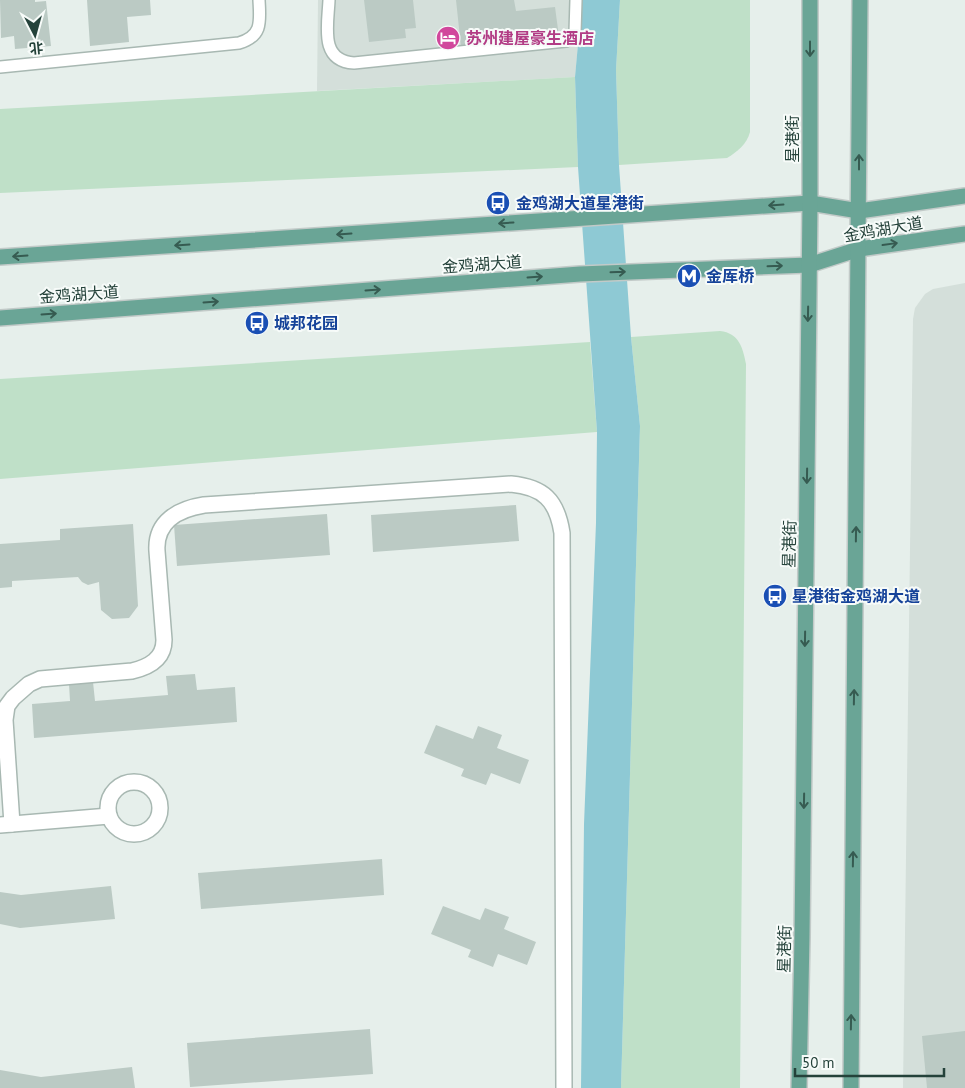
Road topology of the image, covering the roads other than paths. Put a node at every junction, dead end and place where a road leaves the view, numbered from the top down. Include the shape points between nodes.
1 (259, 0) edge
2 (328, 0) edge
3 (576, 0) edge
4 (810, 0) edge
5 (860, 0) edge
6 (0, 67) edge
7 (965, 196) edge
8 (810, 203) junction
9 (859, 211) junction
10 (965, 234) edge
11 (859, 249) junction
12 (0, 257) edge
13 (809, 265) junction
14 (0, 318) edge
15 (109, 816) dead end
16 (6, 824) edge
17 (564, 1088) edge
18 (799, 1088) edge
19 (851, 1088) edge

1 - 6 lane via 257,32 239,43
2 - 3 lane via 329,48 337,58 347,62 566,41 575,32
4 -> 8 main road, 星港街
9 -> 5 main road
7 - 9 main road, 金鸡湖大道
8 - 9 main road, 金鸡湖大道
8 -> 12 main road, 金鸡湖大道
8 - 13 main road, 星港街
9 - 11 main road
11 -> 10 main road, 金鸡湖大道
11 - 13 main road, 金鸡湖大道
19 -> 11 main road
14 -> 13 main road, 金鸡湖大道 via 580,274
13 -> 18 main road, 星港街
15 - 16 street
16 - 17 street via 7,706 16,694 36,680 132,671 157,660 164,640 157,539 175,514 193,506 214,504 511,484 536,489 553,507 562,533

